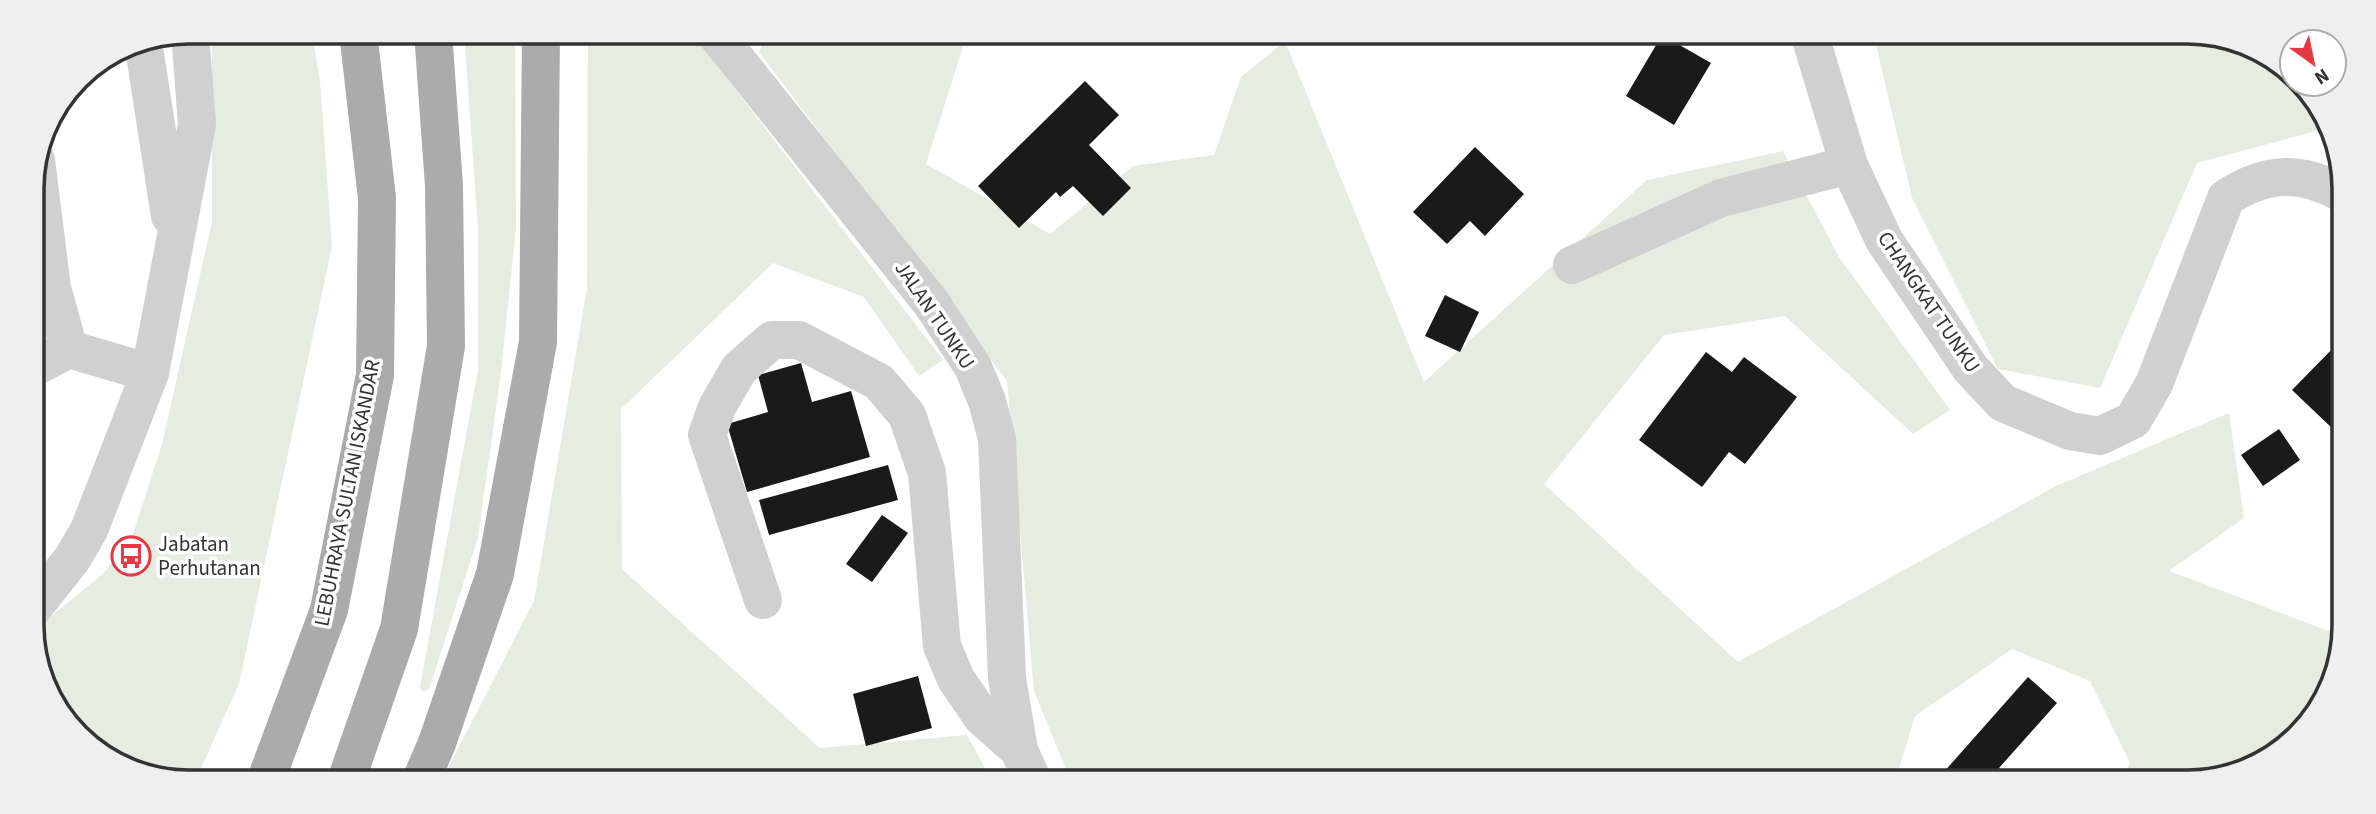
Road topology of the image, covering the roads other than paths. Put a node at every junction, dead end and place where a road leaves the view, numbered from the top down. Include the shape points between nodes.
1 (191, 44) edge
2 (359, 44) edge
3 (434, 44) edge
4 (542, 44) edge
5 (732, 44) edge
6 (1812, 44) edge
7 (144, 50) edge
8 (1849, 165) junction
9 (2332, 189) edge
10 (44, 224) edge
11 (174, 245) junction
12 (1572, 265) dead end
13 (69, 349) junction
14 (44, 362) edge
15 (150, 373) junction
16 (44, 594) edge
17 (763, 600) dead end
18 (1026, 764) edge
19 (270, 770) edge
20 (350, 770) edge
21 (425, 770) edge

1 - 11 street via 197,125
2 - 19 main road, LEBUHRAYA SULTAN ISKANDAR via 377,198 374,375 328,610
3 - 20 main road via 444,186 446,346 399,629
4 - 21 main road via 537,342 495,574
5 - 18 street, JALAN TUNKU via 932,304 973,367 987,401 997,439 1007,678
6 - 8 street, CHANGKAT TUNKU
7 - 11 street
8 - 9 street, CHANGKAT TUNKU via 1884,240 1971,369 2003,402 2070,431 2100,436 2133,420 2154,384 2226,198 2252,181 2304,177
8 - 12 street via 1721,198
10 - 13 street via 52,288
11 - 15 street
13 - 14 street
13 - 15 street
15 - 16 street via 89,530
17 - 18 street via 707,435 739,369 772,340 799,340 879,382 907,415 927,473 942,646 976,709

